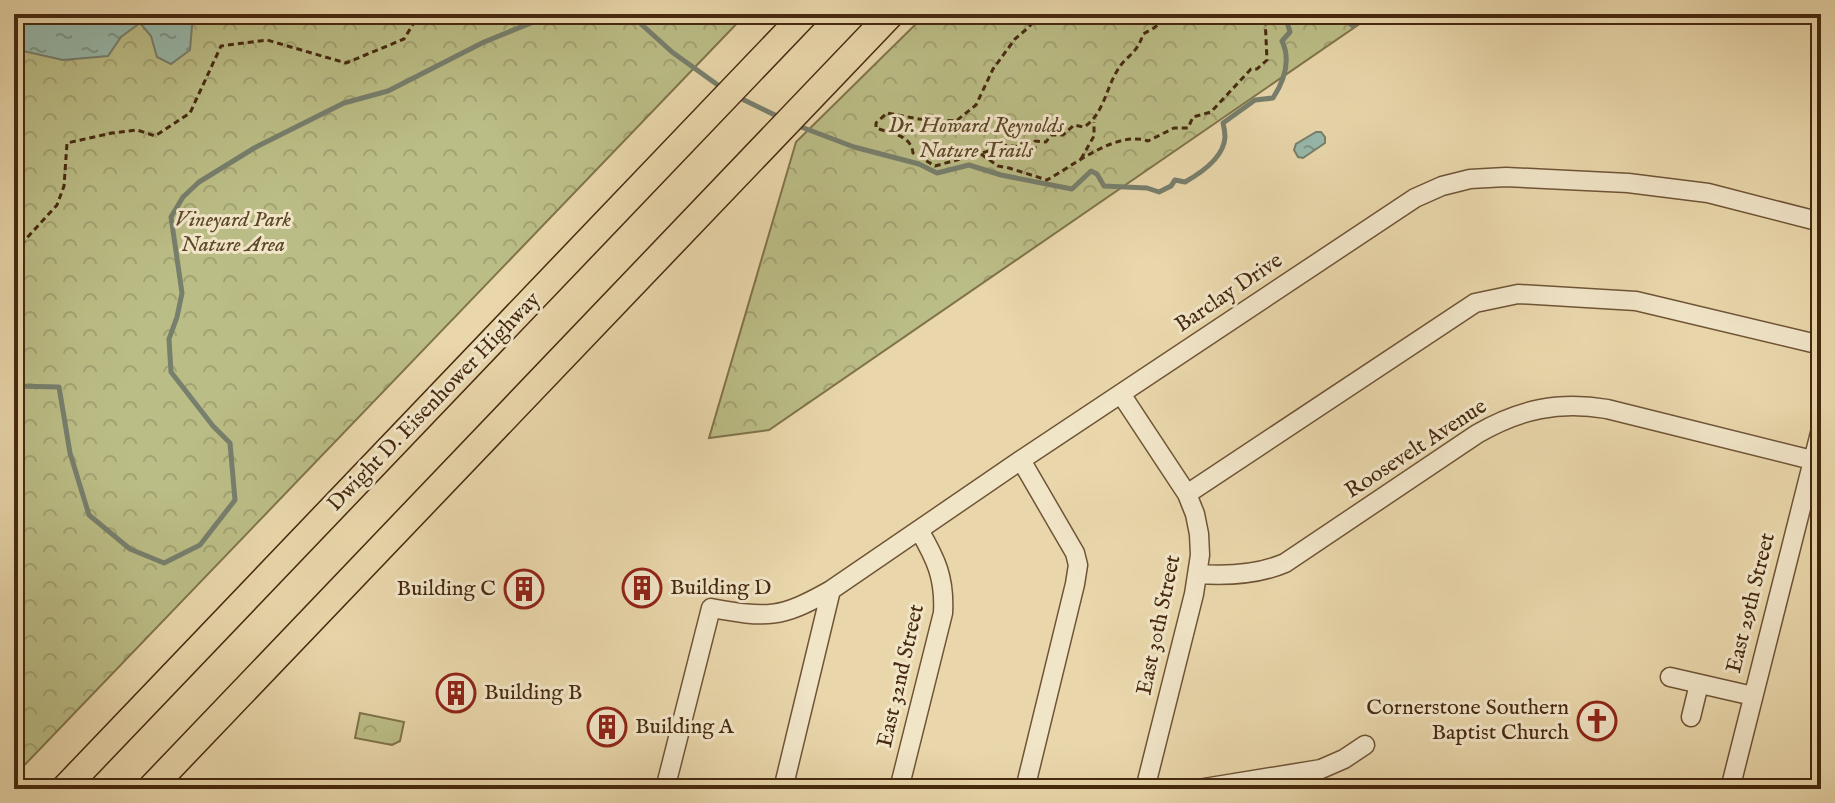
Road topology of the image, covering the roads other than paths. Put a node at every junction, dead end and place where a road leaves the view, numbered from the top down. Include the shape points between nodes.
1 (805, 14) edge
2 (891, 14) edge
3 (1821, 222) edge
4 (1821, 345) edge
5 (1121, 394) junction
6 (1821, 429) edge
7 (1021, 460) junction
8 (1812, 460) junction
9 (1187, 494) junction
10 (919, 530) junction
11 (1198, 574) junction
12 (831, 590) junction
13 (1670, 677) dead end
14 (1699, 684) junction
15 (1753, 696) junction
16 (1691, 717) dead end
17 (1365, 745) dead end
18 (64, 789) edge
19 (150, 789) edge
20 (665, 789) edge
21 (783, 789) edge
22 (899, 789) edge
23 (1025, 789) edge
24 (1145, 789) edge
25 (1198, 789) edge
26 (1730, 789) edge

1 - 18 highway, Dwight D. Eisenhower Highway
2 - 19 highway
3 - 5 street, Barclay Drive via 1669,187 1470,179 1415,198
4 - 9 street via 1636,301 1518,294 1475,303
5 - 7 street, Barclay Drive
5 - 9 street, East 30th Street
6 - 8 street, East 29th Street
7 - 10 street, Barclay Drive
7 - 23 street via 1078,565
8 - 11 street, Roosevelt Avenue via 1607,409 1542,408 1485,429 1285,563 1258,572
8 - 15 street, East 29th Street
9 - 11 street, East 30th Street via 1199,534
10 - 12 street, Barclay Drive
10 - 22 street, East 32nd Street via 941,576 943,613
11 - 24 street, East 30th Street
12 - 20 street, Barclay Drive via 776,614 711,608
12 - 21 street
13 - 14 street
14 - 15 street
14 - 16 street
15 - 26 street, East 29th Street
17 - 25 street via 1321,769

